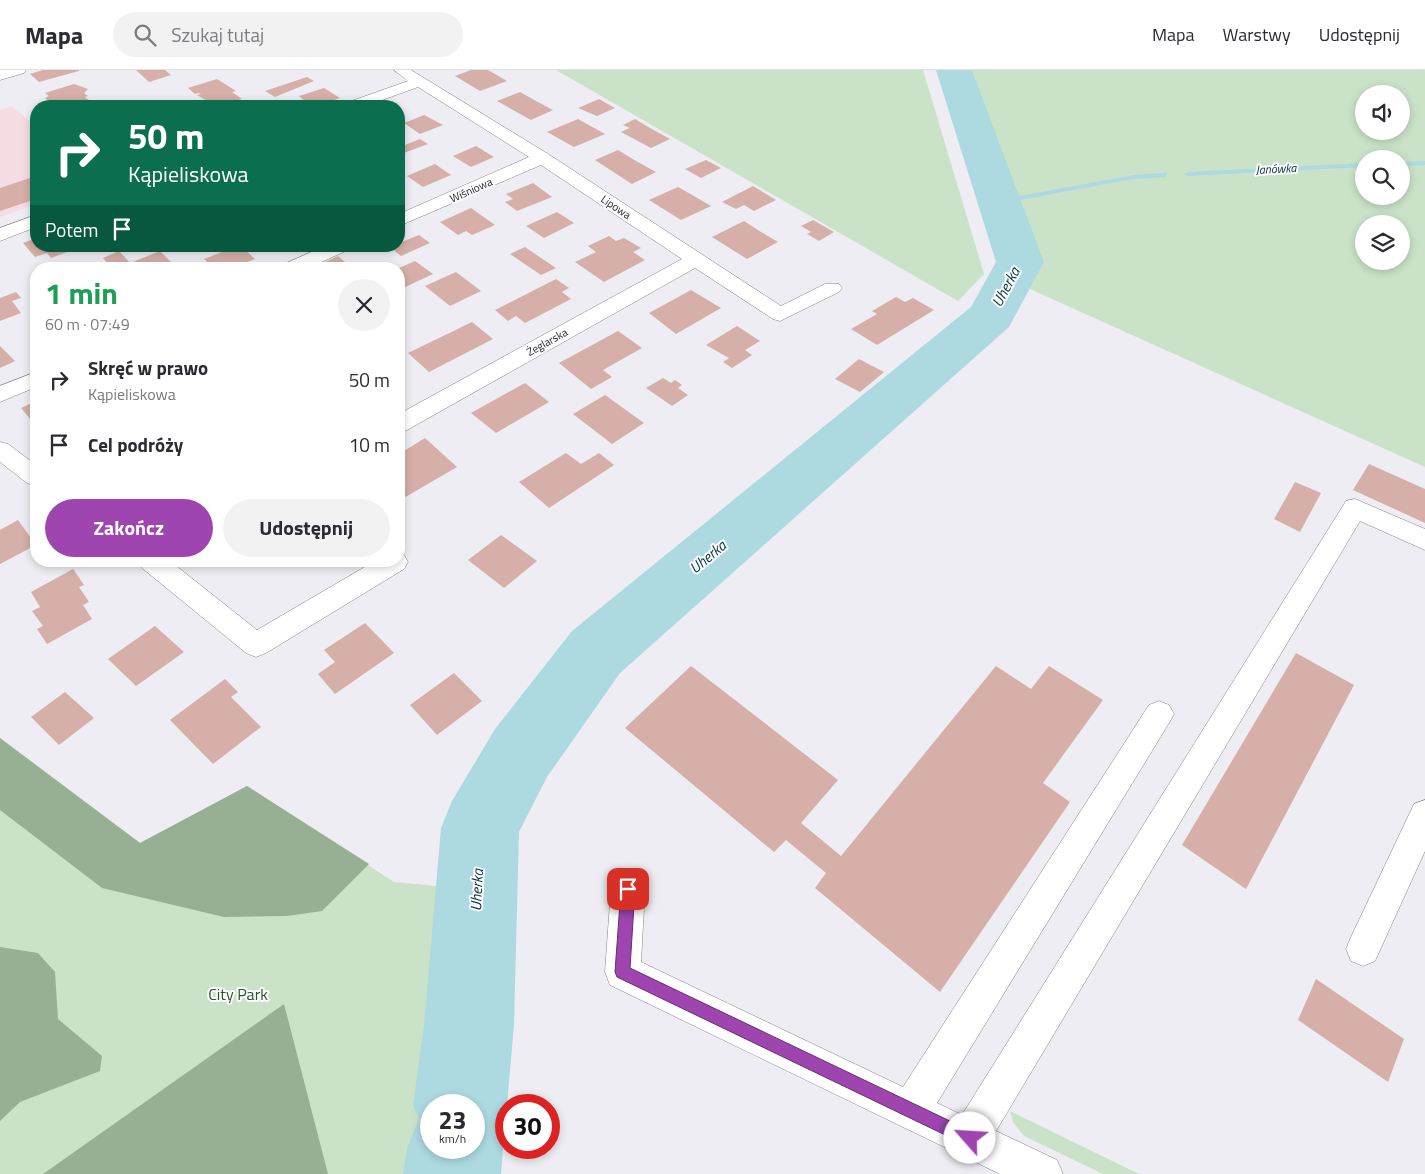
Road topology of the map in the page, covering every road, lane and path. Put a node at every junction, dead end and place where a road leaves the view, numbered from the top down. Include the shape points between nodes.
1 (19, 70) edge
2 (401, 70) edge
3 (0, 76) edge
4 (419, 82) junction
5 (369, 100) edge
6 (542, 158) junction
7 (405, 218) edge
8 (30, 223) edge
9 (0, 234) edge
10 (327, 252) edge
11 (694, 260) junction
12 (305, 262) edge
13 (832, 288) dead end
14 (30, 382) edge
15 (0, 395) edge
16 (405, 421) edge
17 (0, 450) edge
18 (30, 472) edge
19 (1425, 540) edge
20 (158, 567) edge
21 (387, 567) edge
22 (1159, 714) dead end
23 (1425, 815) edge
24 (628, 889) dead end
25 (1363, 949) dead end
26 (911, 1110) junction
27 (970, 1138) junction
28 (1043, 1174) edge

1 - 3 street
2 - 4 street, Lipowa
4 - 5 street
4 - 6 street, Lipowa
6 - 7 street, Wiśniowa
6 - 11 street, Lipowa
8 - 9 street
10 - 12 street
11 - 13 street, Lipowa via 780,315
11 - 16 street, Żeglarska
14 - 15 street
17 - 18 street
19 - 27 street via 1355,508
20 - 21 street via 256,645
22 - 26 street
23 - 25 street
24 - 26 street via 623,972
26 - 27 street
27 - 28 street

